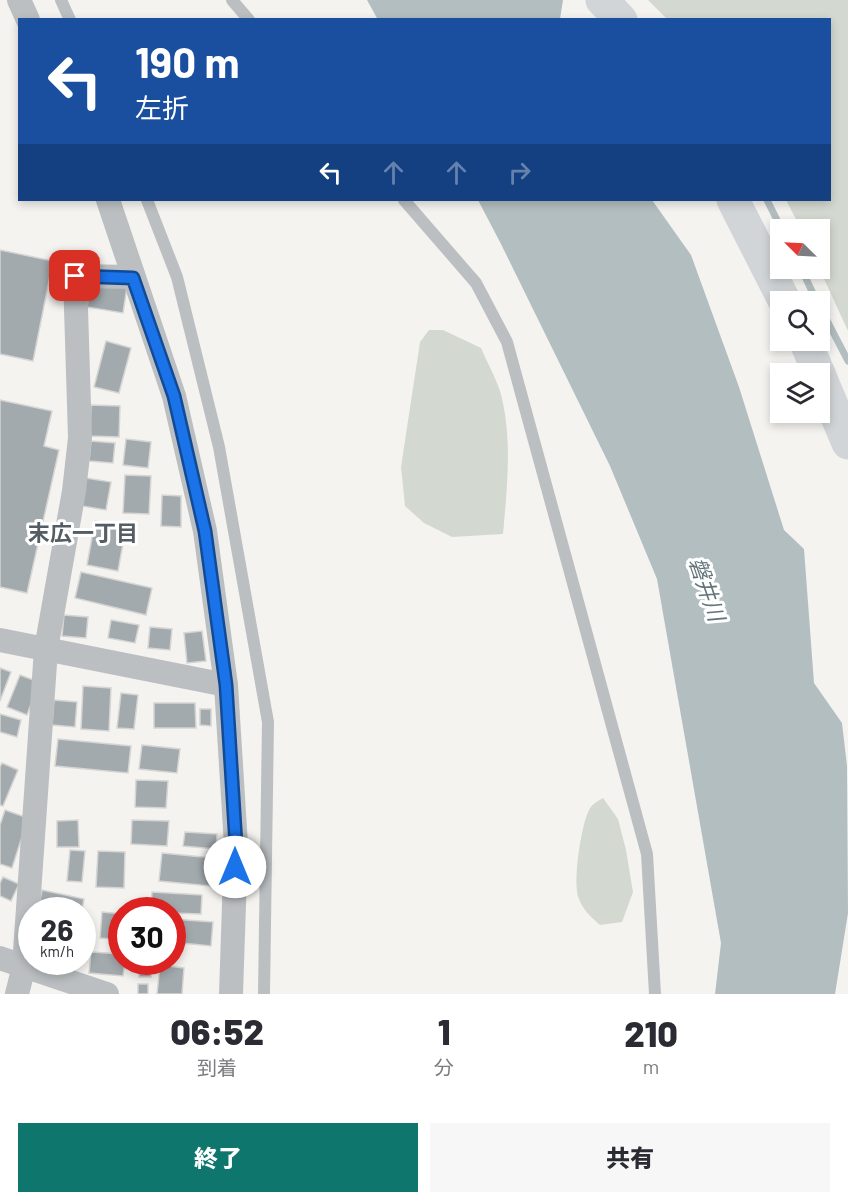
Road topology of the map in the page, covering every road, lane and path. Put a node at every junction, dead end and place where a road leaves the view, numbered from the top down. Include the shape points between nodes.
1 (19, 0) edge
2 (62, 0) edge
3 (232, 0) edge
4 (602, 0) edge
5 (27, 18) edge
6 (69, 18) edge
7 (247, 18) edge
8 (619, 18) edge
9 (108, 201) edge
10 (147, 201) edge
11 (405, 201) edge
12 (734, 201) edge
13 (133, 278) junction
14 (779, 291) edge
15 (830, 400) edge
16 (848, 443) edge
17 (0, 640) edge
18 (46, 649) junction
19 (226, 685) junction
20 (29, 897) edge
21 (0, 958) edge
22 (18, 964) edge
23 (22, 975) edge
24 (51, 975) edge
25 (17, 994) edge
26 (107, 994) edge
27 (231, 994) edge
28 (264, 994) edge
29 (655, 994) edge

1 - 5 street
2 - 6 lane
3 - 7 lane
4 - 8 street
9 - 13 street
10 - 28 lane via 177,278 219,447 268,722
11 - 29 lane via 476,283 507,342 647,854
12 - 14 street
13 - 18 street via 75,276 80,438
13 - 19 street via 174,396 205,531
15 - 16 street
17 - 18 street
18 - 19 street
18 - 20 street
19 - 27 street via 236,845
21 - 22 street
23 - 25 street
24 - 26 street

